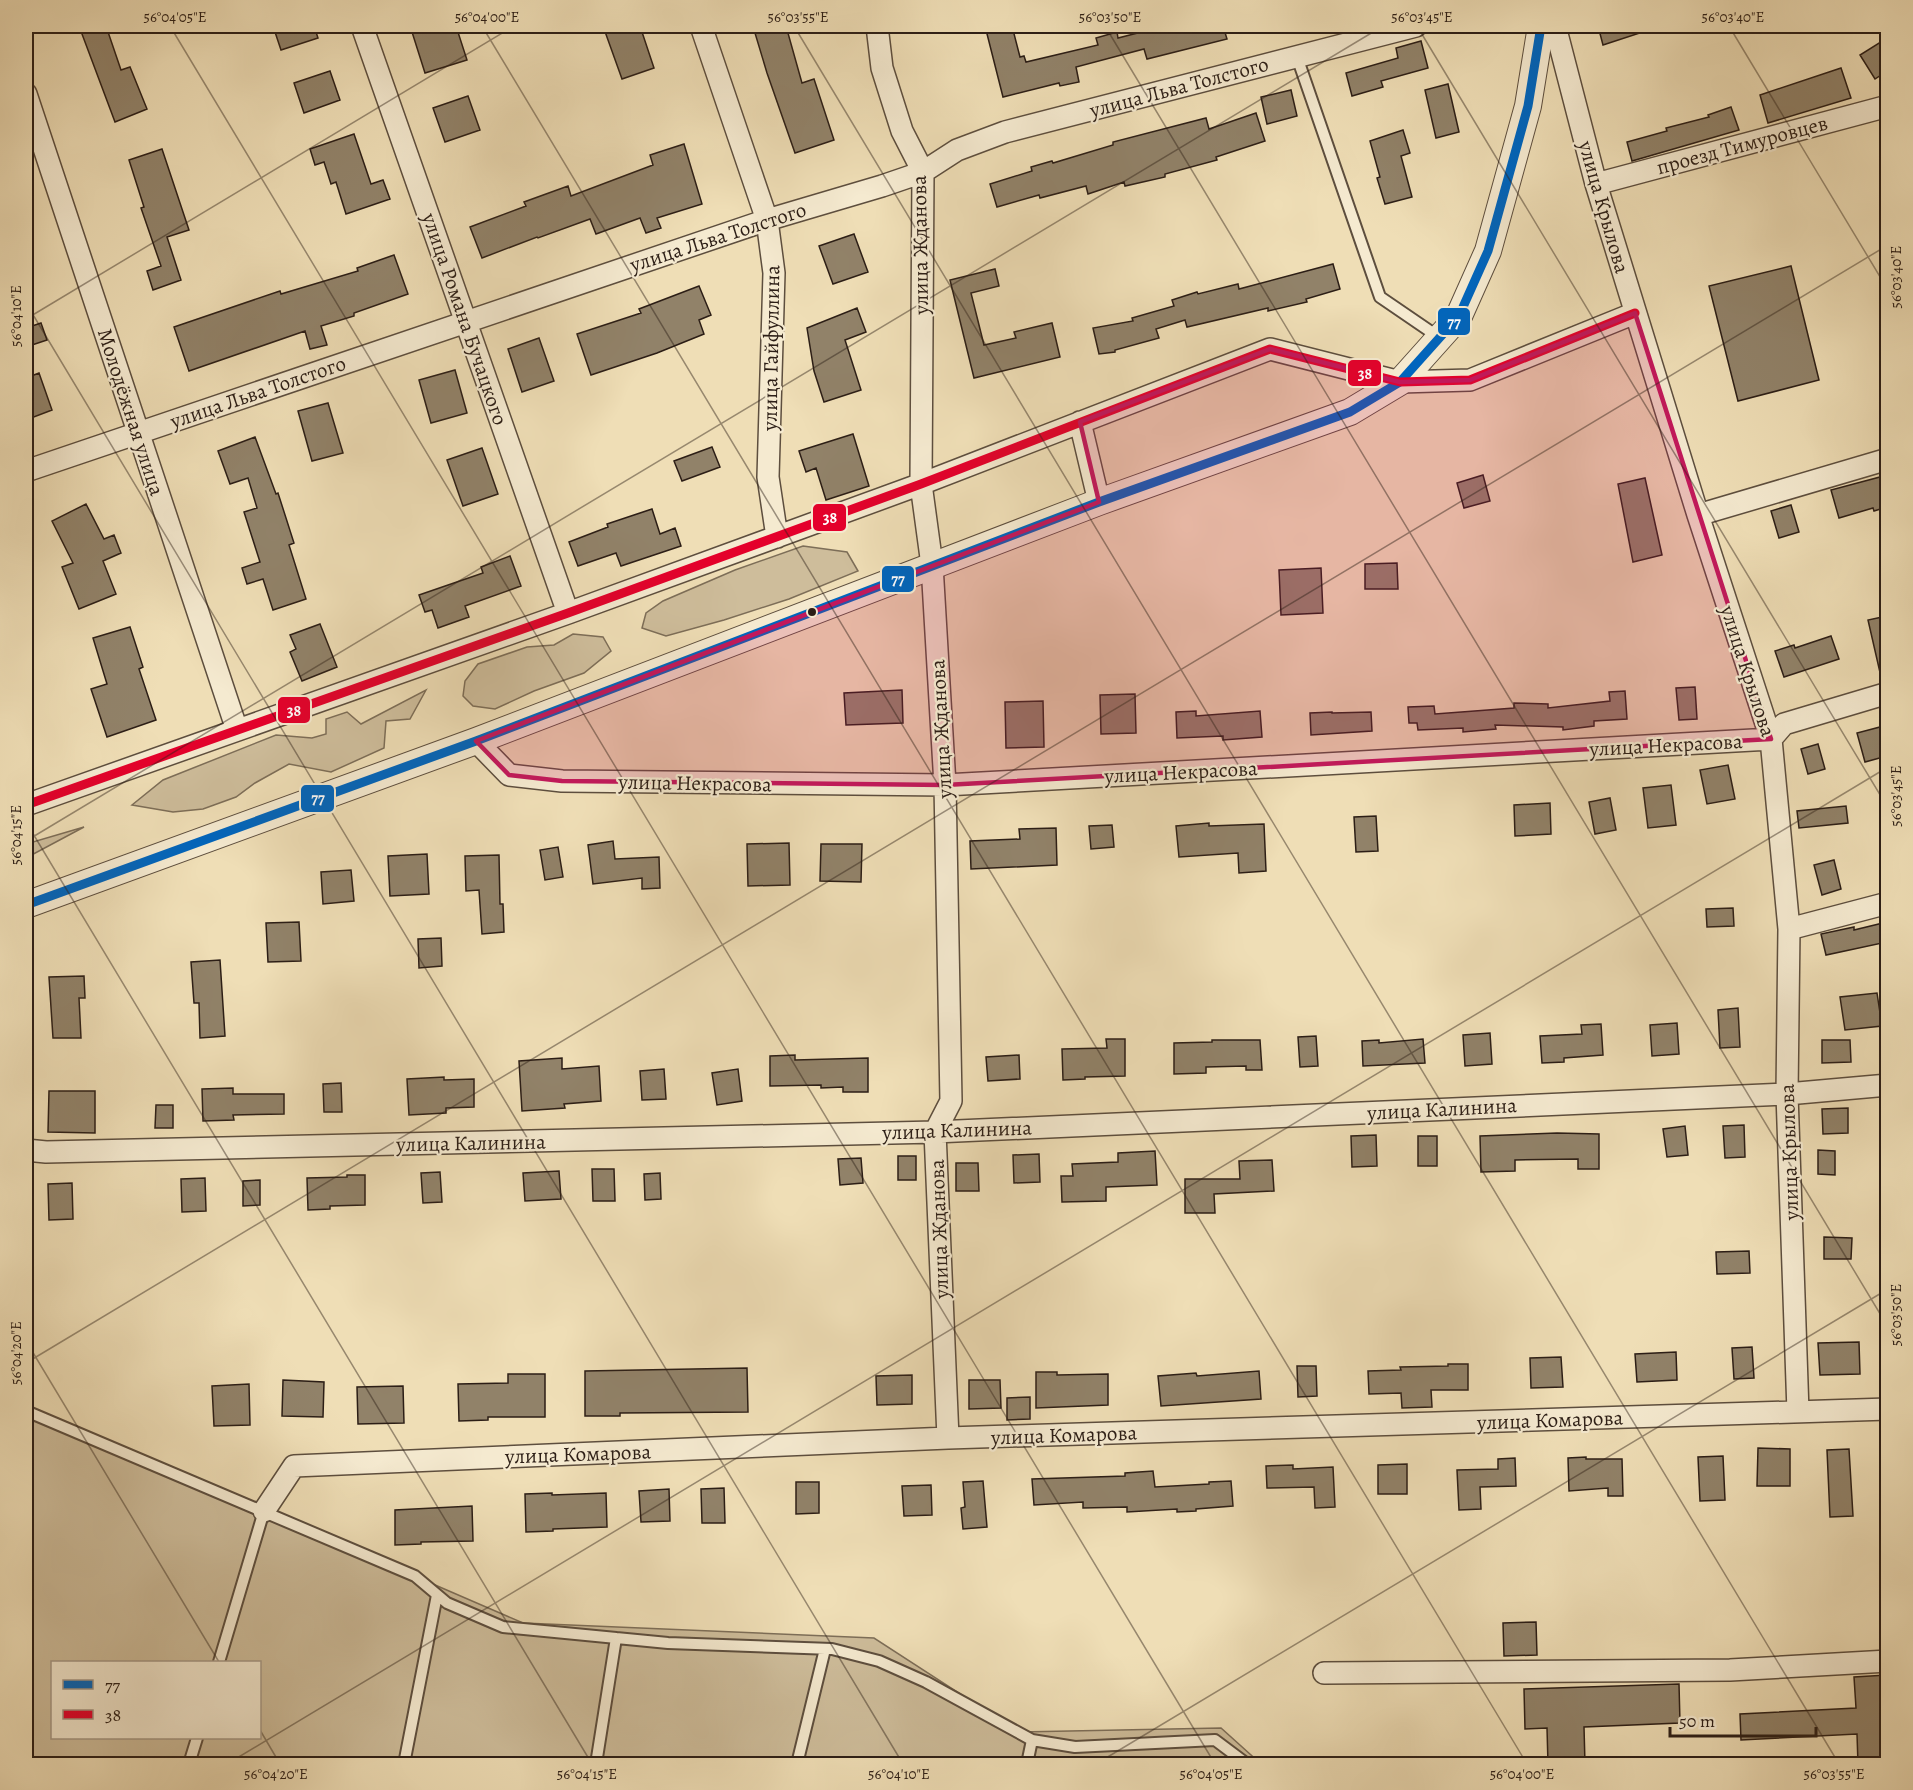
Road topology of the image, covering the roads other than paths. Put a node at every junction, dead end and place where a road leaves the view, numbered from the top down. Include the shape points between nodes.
1 (362, 26) edge
2 (701, 26) edge
3 (877, 26) edge
4 (1416, 26) edge
5 (1541, 26) edge
6 (1555, 26) edge
7 (1297, 57) junction
8 (26, 94) edge
9 (1887, 106) edge
10 (922, 172) junction
11 (1596, 184) junction
12 (767, 220) junction
13 (1635, 314) junction
14 (466, 322) junction
15 (1440, 338) junction
16 (1400, 382) junction
17 (1080, 422) junction
18 (138, 433) junction
19 (1887, 459) edge
20 (26, 471) edge
21 (921, 484) junction
22 (1099, 502) junction
23 (1698, 515) junction
24 (777, 537) junction
25 (932, 565) junction
26 (568, 613) junction
27 (1887, 693) edge
28 (237, 730) junction
29 (1772, 739) junction
30 (476, 741) junction
31 (945, 785) junction
32 (26, 805) edge
33 (1887, 903) edge
34 (26, 904) edge
35 (1789, 929) junction
36 (1887, 1085) edge
37 (1787, 1094) junction
38 (935, 1132) junction
39 (26, 1150) edge
40 (1887, 1409) edge
41 (26, 1411) edge
42 (1798, 1412) junction
43 (948, 1438) junction
44 (264, 1511) junction
45 (437, 1595) junction
46 (616, 1638) junction
47 (825, 1649) junction
48 (219, 1661) edge
49 (1887, 1661) edge
50 (1324, 1673) dead end
51 (196, 1739) edge
52 (1032, 1740) junction
53 (189, 1764) edge
54 (404, 1764) edge
55 (596, 1764) edge
56 (797, 1764) edge
57 (1027, 1764) edge
58 (1247, 1764) edge

1 - 14 street, улица Романа Бучацкого
2 - 12 street, улица Гайфуллина
3 - 10 street, улица Жданова via 882,68 902,131
4 - 7 street, улица Льва Толстого
5 - 15 street via 1528,106 1488,251 1459,316
6 - 11 street, улица Крылова
7 - 10 street, улица Льва Толстого via 1005,132 957,150
7 - 15 lane via 1380,297
8 - 18 street, Молодёжная улица
9 - 11 street, проезд Тимуровцев
10 - 12 street, улица Льва Толстого
10 - 21 street, улица Жданова
11 - 13 street, улица Крылова
12 - 14 street, улица Льва Толстого
12 - 24 street, улица Гайфуллина via 774,273 768,477
13 - 16 street via 1470,380
13 - 23 street, улица Крылова
14 - 18 street, улица Льва Толстого
14 - 26 street, улица Романа Бучацкого
15 - 16 street
16 - 17 street via 1270,349
16 - 22 street via 1350,412
17 - 21 street
17 - 22 street
18 - 20 street, улица Льва Толстого
18 - 28 street, Молодёжная улица
19 - 23 street
21 - 24 street
21 - 25 street, улица Жданова
22 - 25 street
23 - 29 street, улица Крылова
24 - 26 street
25 - 30 street
25 - 31 street, улица Жданова
26 - 28 street
27 - 29 street, улица Некрасова via 1784,724
28 - 32 street
29 - 31 street, улица Некрасова
29 - 35 street, улица Крылова
30 - 31 street, улица Некрасова via 509,775 562,781
30 - 34 street
31 - 38 street, улица Жданова via 951,1101
33 - 35 street
35 - 37 street, улица Крылова
36 - 37 street, улица Калинина
37 - 38 street, улица Калинина
37 - 42 street, улица Крылова
38 - 39 street, улица Калинина via 244,1149
38 - 43 street, улица Жданова
40 - 42 street, улица Комарова
41 - 44 lane
42 - 43 street, улица Комарова
43 - 44 street, улица Комарова via 294,1466
44 - 45 lane via 415,1576
44 - 48 lane
45 - 46 lane via 503,1627
45 - 54 lane
46 - 47 lane
46 - 55 lane
47 - 52 lane via 879,1662 926,1682
47 - 56 lane
49 - 50 street via 1730,1670
51 - 53 lane
52 - 57 lane
52 - 58 lane via 1075,1747 1215,1740

